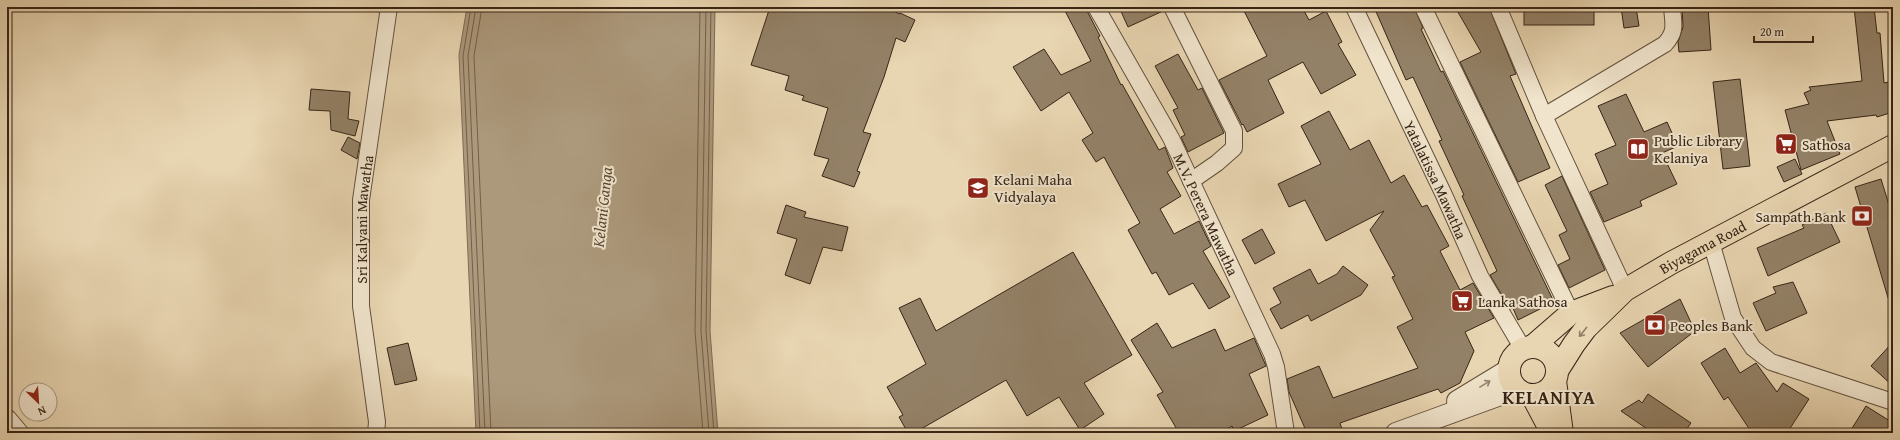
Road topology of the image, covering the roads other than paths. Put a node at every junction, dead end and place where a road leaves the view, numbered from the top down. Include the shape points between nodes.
1 (389, 7) edge
2 (1096, 7) edge
3 (1172, 7) edge
4 (1354, 7) edge
5 (1423, 7) edge
6 (1498, 7) edge
7 (1672, 7) edge
8 (1544, 116) junction
9 (1893, 146) edge
10 (1191, 181) junction
11 (1710, 242) junction
12 (1622, 292) junction
13 (1571, 313) junction
14 (1528, 348) junction
15 (1556, 376) junction
16 (1519, 385) junction
17 (1893, 402) edge
18 (7, 420) edge
19 (18, 433) edge
20 (376, 433) edge
21 (1286, 433) edge
22 (1396, 433) edge
23 (1552, 433) edge
24 (1562, 433) edge

1 - 20 street, Sri Kalyani Mawatha via 361,200 361,306 377,422
2 - 10 street, M.V. Perera Mawatha via 1171,138
3 - 10 street via 1234,131 1234,148 1218,163
4 - 14 street, Yatalatissa Mawatha via 1480,276
5 - 13 street
6 - 8 street
7 - 8 street via 1674,30 1672,37 1665,44
8 - 12 street
9 - 11 main road, Biyagama Road
10 - 21 street, M.V. Perera Mawatha via 1272,354
11 - 12 main road, Biyagama Road
11 - 17 street via 1733,318 1753,348 1771,362
12 - 13 main road, Biyagama Road
12 -> 15 main road, Biyagama Road via 1586,328
13 - 14 main road, Biyagama Road
14 - 15 main road via 1541,348 1550,354 1555,362
14 - 16 main road via 1517,352 1511,360
15 - 16 main road via 1549,389 1541,393
15 - 24 main road
16 - 22 street
16 - 23 main road
18 - 19 street

